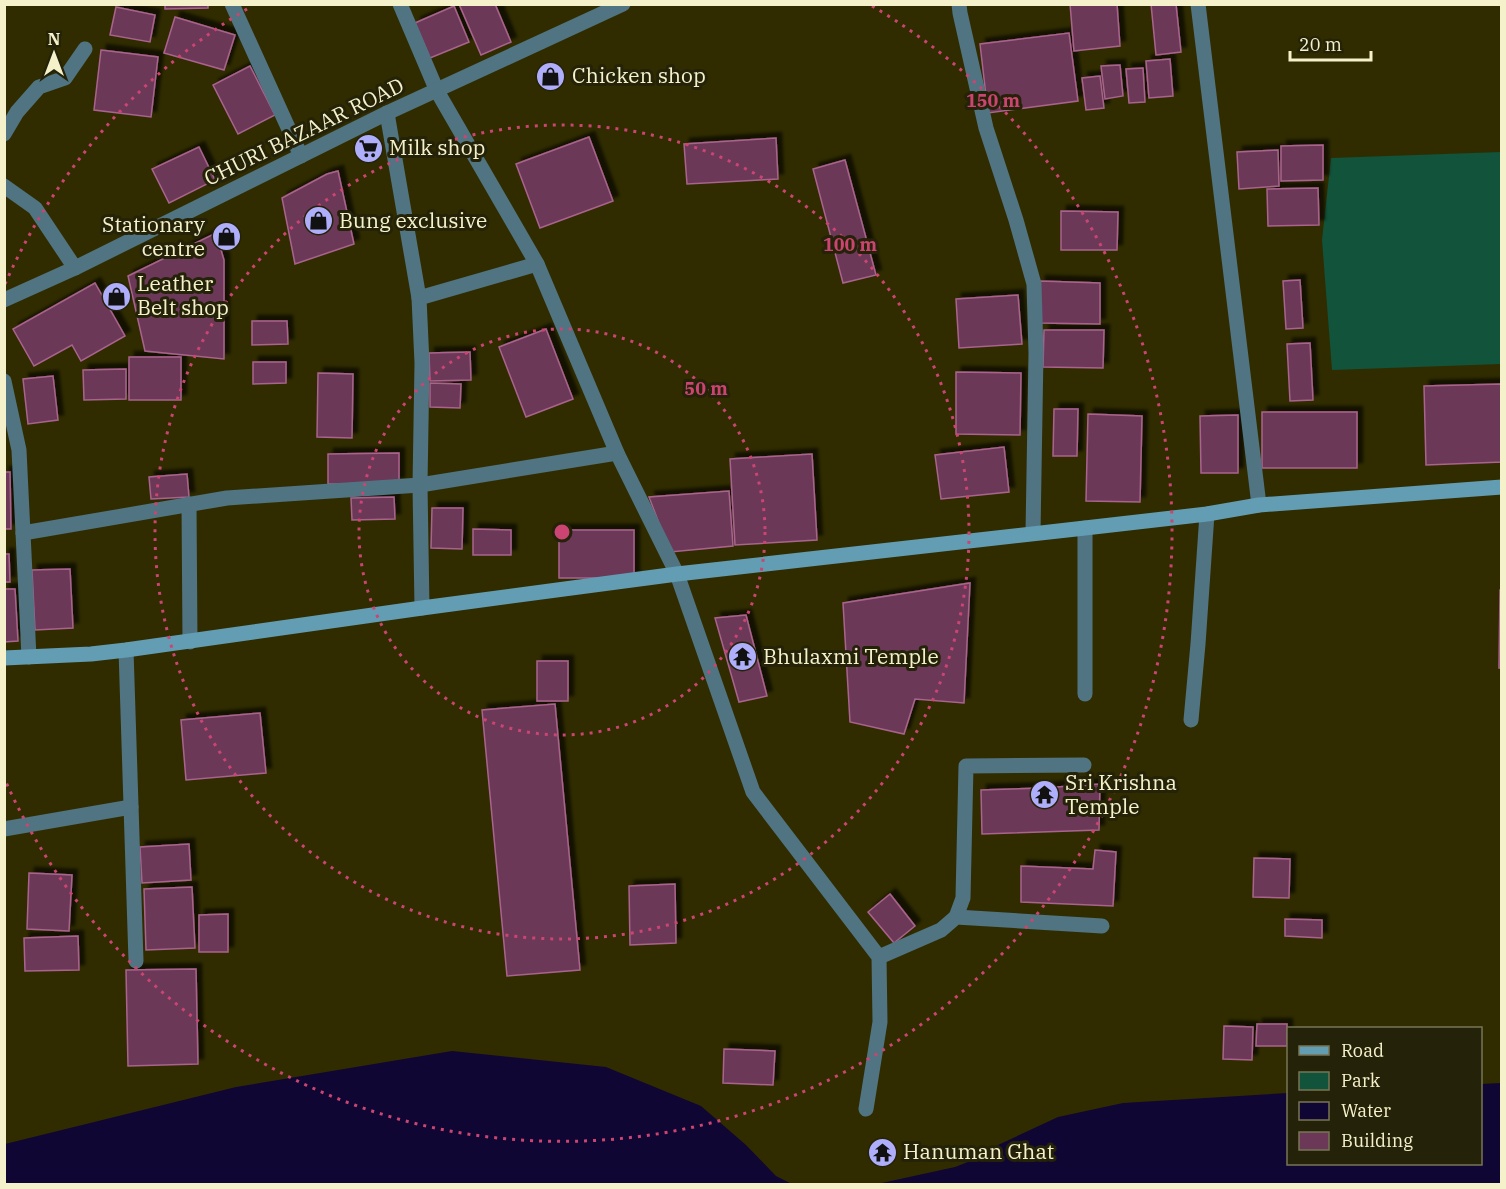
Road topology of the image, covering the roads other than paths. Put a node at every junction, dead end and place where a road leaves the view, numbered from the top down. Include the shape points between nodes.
1 (232, 4) edge
2 (400, 4) edge
3 (623, 4) edge
4 (959, 4) edge
5 (1198, 4) edge
6 (85, 49) dead end
7 (437, 91) junction
8 (387, 113) junction
9 (4, 134) edge
10 (301, 156) junction
11 (4, 186) edge
12 (537, 264) junction
13 (75, 268) junction
14 (419, 298) junction
15 (4, 300) edge
16 (4, 381) edge
17 (617, 453) junction
18 (420, 485) junction
19 (1502, 487) edge
20 (189, 504) junction
21 (1259, 505) junction
22 (1207, 514) junction
23 (1085, 528) junction
24 (23, 533) junction
25 (1033, 533) junction
26 (677, 574) junction
27 (422, 608) junction
28 (190, 642) junction
29 (126, 650) junction
30 (29, 657) junction
31 (4, 658) edge
32 (1085, 694) dead end
33 (1191, 720) dead end
34 (1084, 765) dead end
35 (131, 807) junction
36 (4, 829) edge
37 (957, 917) junction
38 (1102, 926) dead end
39 (879, 957) junction
40 (136, 960) dead end
41 (866, 1108) dead end

1 - 10 street
2 - 7 street
3 - 7 street, CHURI BAZAAR ROAD
4 - 25 street via 986,128 1034,284
5 - 21 street
6 - 9 street via 65,78 39,87
7 - 8 street, CHURI BAZAAR ROAD
7 - 12 street
8 - 10 street, CHURI BAZAAR ROAD
8 - 14 street
10 - 13 street, CHURI BAZAAR ROAD
11 - 13 street via 35,208
12 - 14 street
12 - 17 street
13 - 15 street, CHURI BAZAAR ROAD
14 - 18 street
16 - 24 street via 19,450
17 - 18 street
17 - 26 street
18 - 20 street
18 - 27 street
19 - 21 main road
20 - 24 street
20 - 28 street
21 - 22 main road
22 - 23 main road
22 - 33 street
23 - 25 main road
23 - 32 street
24 - 30 street
25 - 26 main road
26 - 27 main road
26 - 39 street via 753,792
27 - 28 main road
28 - 29 main road
29 - 30 main road
29 - 35 street
30 - 31 main road
34 - 37 street via 966,766 963,898
35 - 36 street
35 - 40 street
37 - 38 street
37 - 39 street via 941,930
39 - 41 street via 880,1022

